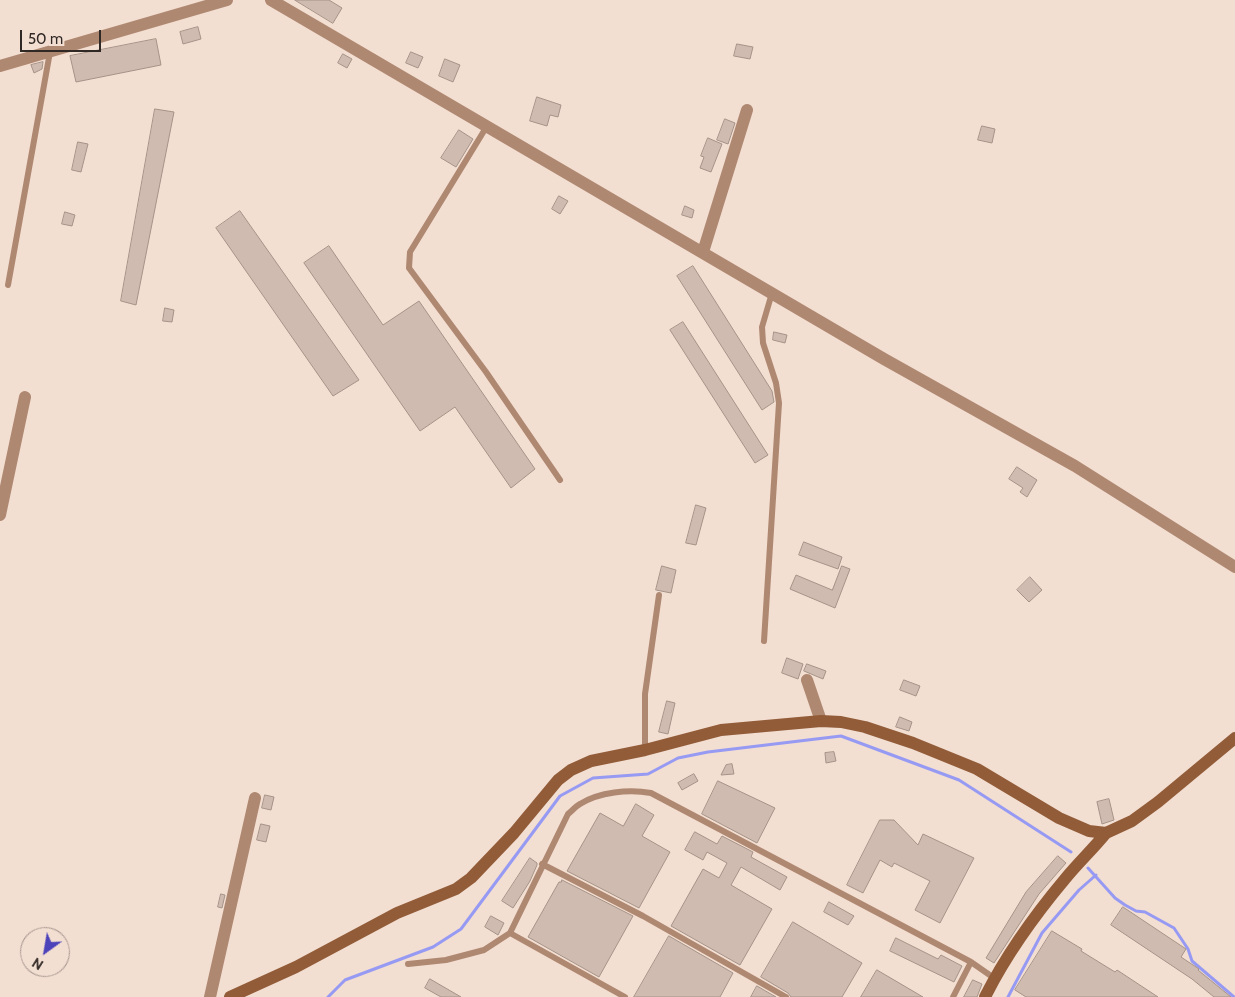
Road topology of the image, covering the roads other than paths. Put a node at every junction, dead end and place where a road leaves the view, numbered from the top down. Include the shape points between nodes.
1 (227, 0) edge
2 (270, 0) edge
3 (50, 50) junction
4 (0, 66) edge
5 (747, 110) dead end
6 (486, 126) junction
7 (703, 252) junction
8 (8, 284) dead end
9 (772, 292) junction
10 (26, 397) dead end
11 (560, 480) dead end
12 (0, 515) edge
13 (1235, 567) edge
14 (659, 595) dead end
15 (764, 640) dead end
16 (807, 680) dead end
17 (820, 722) junction
18 (1235, 738) edge
19 (645, 750) junction
20 (255, 798) dead end
21 (1106, 833) junction
22 (542, 864) junction
23 (510, 933) junction
24 (971, 962) junction
25 (408, 964) dead end
26 (994, 978) junction
27 (210, 997) edge
28 (230, 997) edge
29 (624, 997) edge
30 (786, 997) edge
31 (953, 997) edge
32 (985, 997) edge

1 - 3 street
2 - 6 street
3 - 4 street
3 - 8 lane
5 - 7 street
6 - 7 street
6 - 11 lane via 410,252 409,268
7 - 9 street
9 - 13 street via 1075,466
9 - 15 lane via 762,327 763,343 779,402
10 - 12 street
14 - 19 lane via 645,694
16 - 17 street
17 - 19 street via 722,730
17 - 21 street via 865,727 913,743 977,769 1059,818 1089,831
18 - 21 street via 1139,816
19 - 28 street via 591,761 558,780 514,833 471,878 456,889 397,913 296,967
20 - 27 street
21 - 26 street via 1029,924
22 - 23 lane
22 - 24 lane via 568,814 580,804 610,793 651,792
22 - 30 lane via 643,916
23 - 25 lane via 484,950 446,960
23 - 29 lane
24 - 26 lane
24 - 31 lane
26 - 32 street

